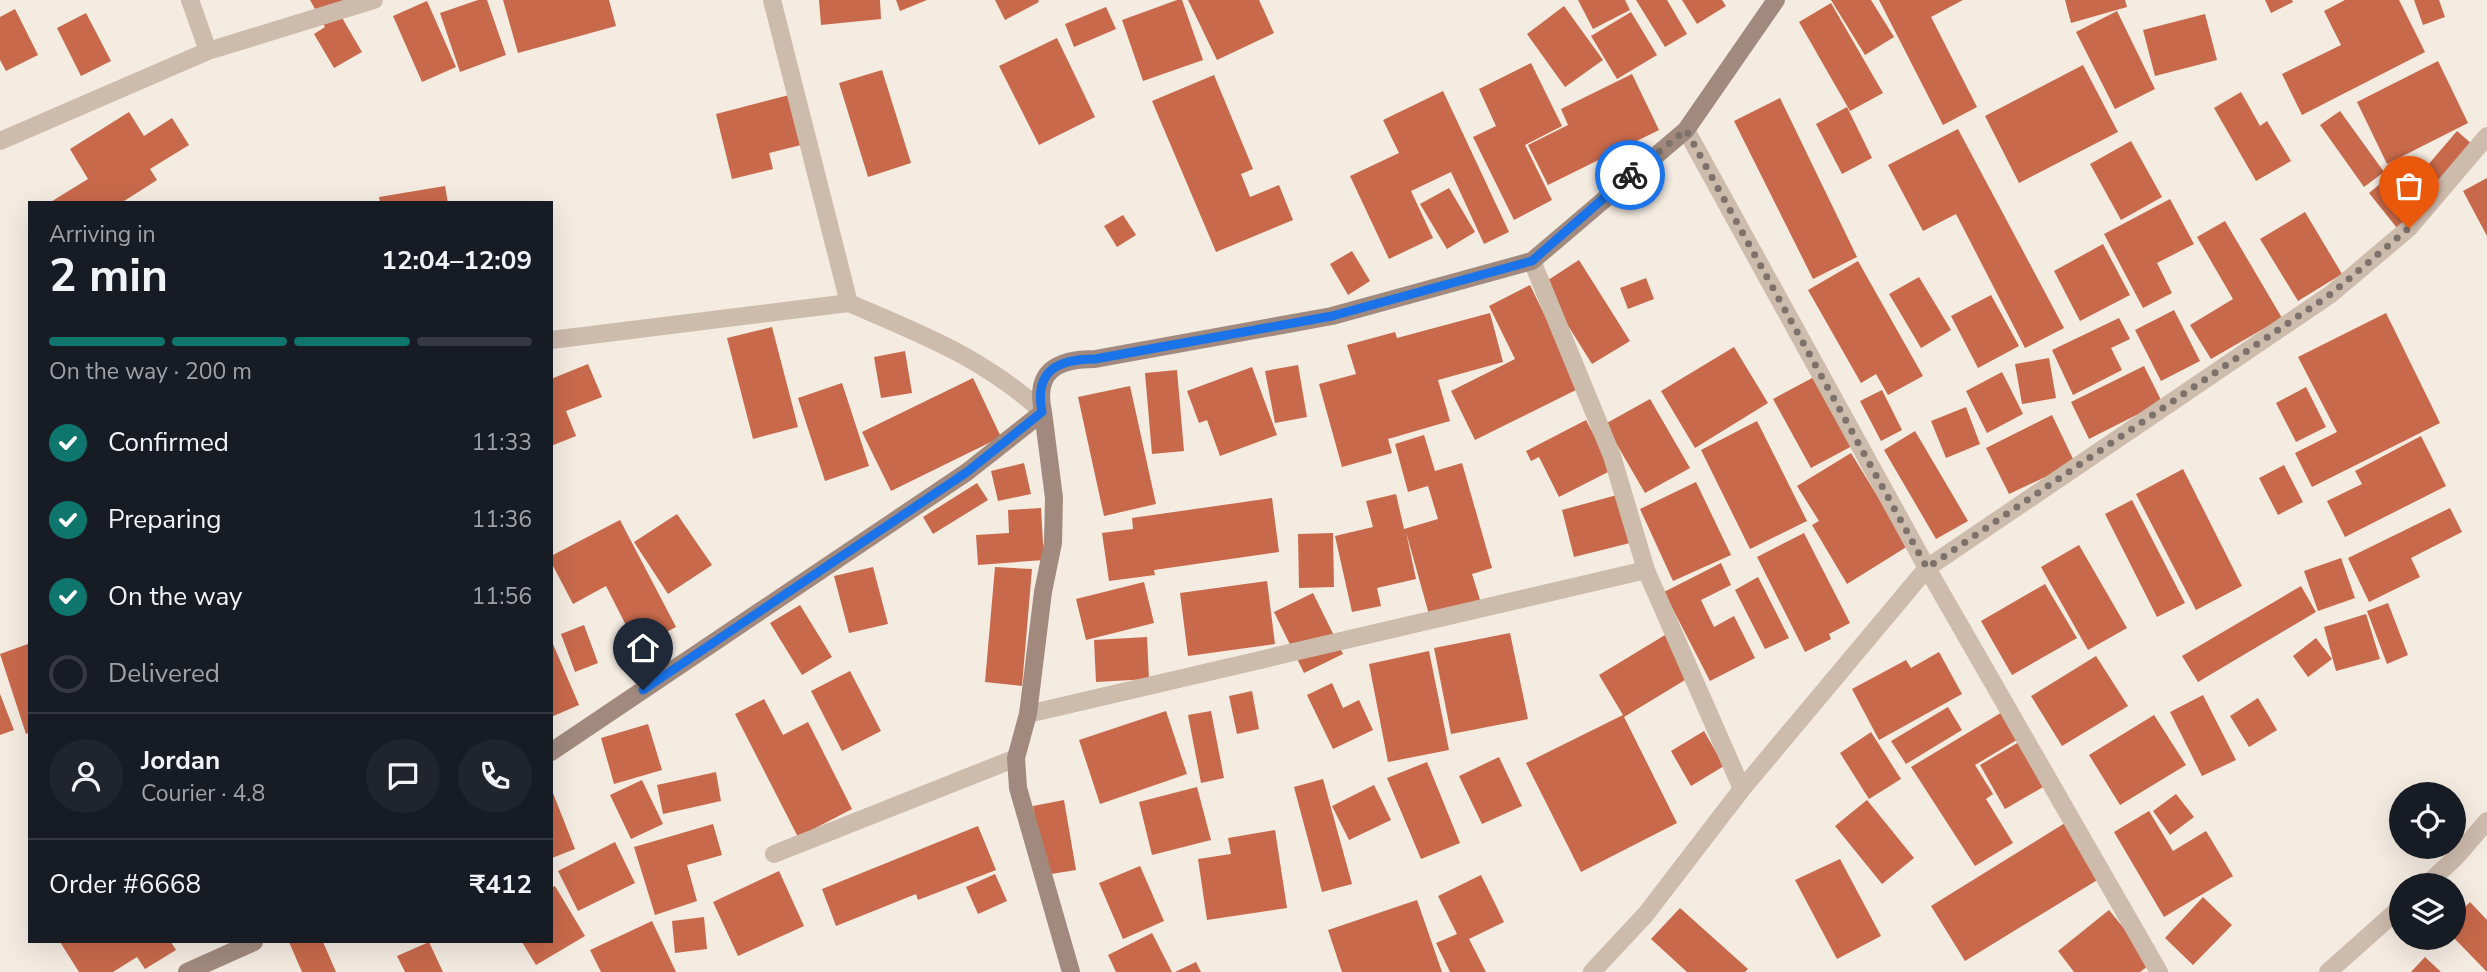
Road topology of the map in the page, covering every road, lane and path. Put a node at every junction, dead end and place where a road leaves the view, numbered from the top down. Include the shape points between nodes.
1 (191, 0) edge
2 (374, 0) edge
3 (772, 0) edge
4 (1776, 0) edge
5 (208, 51) junction
6 (1686, 130) junction
7 (2487, 136) edge
8 (0, 141) edge
9 (1532, 261) junction
10 (849, 303) junction
11 (553, 341) edge
12 (1042, 412) junction
13 (1927, 568) junction
14 (1646, 569) junction
15 (1028, 714) junction
16 (553, 751) edge
17 (1016, 758) junction
18 (1742, 789) junction
19 (2487, 821) edge
20 (774, 854) dead end
21 (2439, 873) edge
22 (2389, 918) edge
23 (252, 943) edge
24 (187, 972) edge
25 (1072, 972) edge
26 (1592, 972) edge
27 (2158, 972) edge
28 (2328, 972) edge

1 - 5 street
2 - 5 street
3 - 10 street
4 - 6 street
5 - 8 street
6 - 9 street
6 - 13 street
7 - 13 street via 2409,228 2331,294
9 - 12 street via 1332,316 1095,359 1070,359 1046,373 1039,393
9 - 14 street via 1612,456
10 - 11 street
10 - 12 street via 964,353 1014,386
12 - 15 street via 1054,498 1053,543
12 - 16 street via 967,472
13 - 18 street
13 - 27 street
14 - 15 street
14 - 18 street
15 - 17 street
17 - 20 street
17 - 25 street via 1018,788
18 - 26 street via 1646,914
19 - 21 street
22 - 28 street
23 - 24 street

